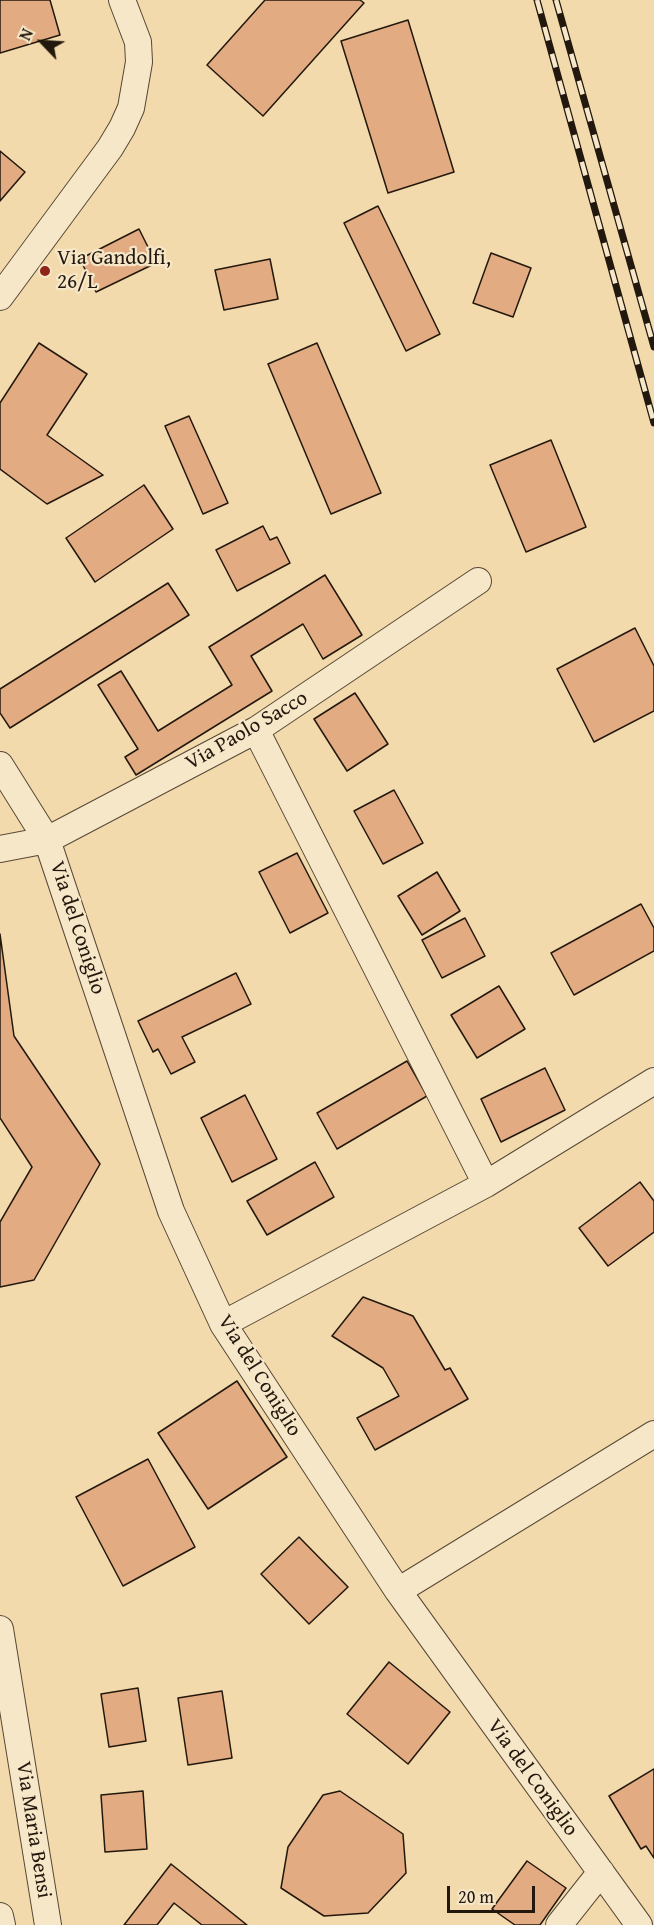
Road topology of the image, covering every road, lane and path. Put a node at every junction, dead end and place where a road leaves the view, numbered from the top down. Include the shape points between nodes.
1 (122, 0) edge
2 (0, 297) edge
3 (478, 581) dead end
4 (256, 730) junction
5 (0, 765) edge
6 (47, 840) junction
7 (0, 849) edge
8 (654, 1081) edge
9 (486, 1184) junction
10 (223, 1324) junction
11 (654, 1434) edge
12 (398, 1591) junction
13 (0, 1629) edge
14 (601, 1872) junction
15 (0, 1916) edge
16 (2, 1925) edge
17 (48, 1925) edge
18 (559, 1925) edge
19 (639, 1925) edge

1 - 2 street via 138,42 139,62 131,108 122,128
3 - 4 street, Via Paolo Sacco
4 - 6 street, Via Paolo Sacco
4 - 9 street
5 - 6 street, Via del Coniglio
6 - 7 street, Via Paolo Sacco
6 - 10 street, Via del Coniglio via 171,1211
8 - 9 street
9 - 10 street
10 - 12 street, Via del Coniglio
11 - 12 street
12 - 14 street, Via del Coniglio
13 - 17 street, Via Maria Bensi
14 - 18 street
14 - 19 street, Via del Coniglio
15 - 16 street

